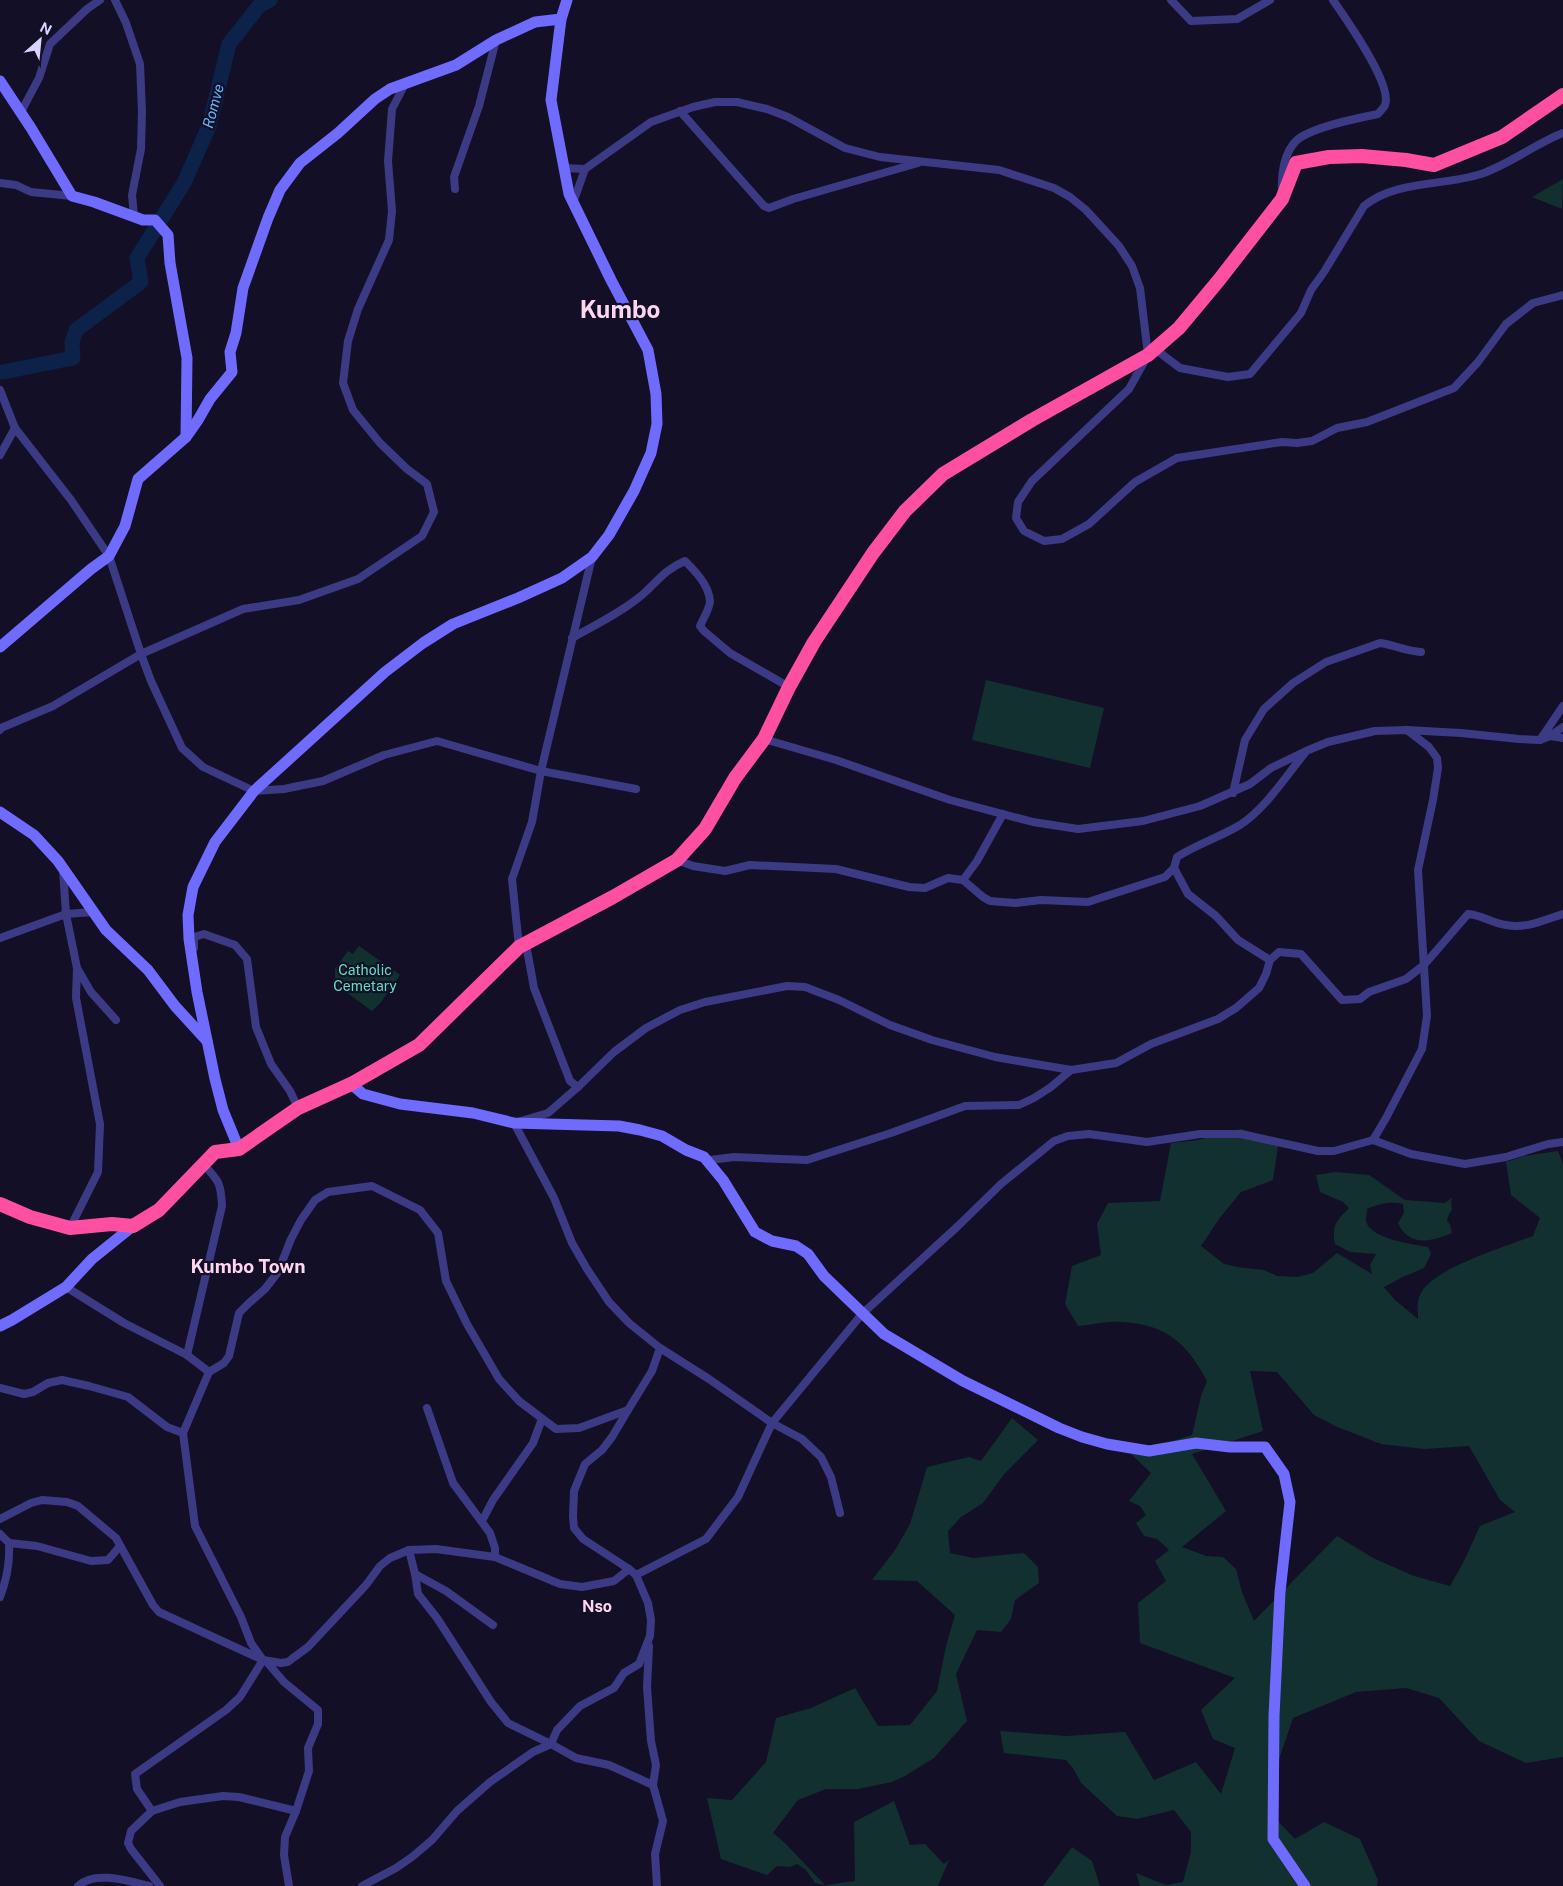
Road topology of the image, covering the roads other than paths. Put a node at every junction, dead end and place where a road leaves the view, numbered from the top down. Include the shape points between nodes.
1 (100, 0) edge
2 (115, 0) edge
3 (567, 0) edge
4 (1171, 0) edge
5 (1270, 0) edge
6 (1333, 0) edge
7 (561, 19) junction
8 (496, 40) junction
9 (0, 81) edge
10 (406, 84) junction
11 (1563, 95) edge
12 (680, 111) junction
13 (20, 112) junction
14 (1563, 132) edge
15 (922, 162) junction
16 (564, 168) junction
17 (585, 169) junction
18 (0, 183) edge
19 (455, 189) dead end
20 (72, 196) junction
21 (1282, 199) junction
22 (573, 204) junction
23 (134, 216) junction
24 (1563, 295) edge
25 (1151, 352) junction
26 (0, 390) edge
27 (15, 428) junction
28 (186, 437) junction
29 (0, 455) edge
30 (109, 556) junction
31 (592, 557) junction
32 (572, 638) junction
33 (0, 647) edge
34 (1421, 652) dead end
35 (141, 654) junction
36 (789, 687) junction
37 (1563, 706) edge
38 (1563, 727) edge
39 (0, 730) edge
40 (1407, 730) junction
41 (1550, 736) junction
42 (1563, 738) edge
43 (764, 739) junction
44 (1540, 740) junction
45 (1306, 751) junction
46 (541, 771) junction
47 (636, 789) dead end
48 (254, 791) junction
49 (1232, 793) junction
50 (0, 812) edge
51 (1002, 814) junction
52 (676, 860) junction
53 (1174, 868) junction
54 (63, 869) junction
55 (963, 880) junction
56 (93, 912) junction
57 (66, 914) junction
58 (1563, 914) edge
59 (0, 938) edge
60 (523, 945) junction
61 (193, 960) junction
62 (1270, 960) junction
63 (1424, 966) junction
64 (76, 968) junction
65 (116, 1020) dead end
66 (208, 1042) junction
67 (1071, 1070) junction
68 (352, 1084) junction
69 (578, 1087) junction
70 (298, 1108) junction
71 (514, 1123) junction
72 (1372, 1140) junction
73 (1563, 1142) edge
74 (239, 1150) junction
75 (706, 1159) junction
76 (203, 1164) junction
77 (0, 1204) edge
78 (133, 1226) junction
79 (70, 1228) junction
80 (66, 1287) junction
81 (862, 1314) junction
82 (0, 1326) edge
83 (660, 1348) junction
84 (187, 1355) junction
85 (209, 1372) junction
86 (0, 1388) edge
87 (427, 1408) dead end
88 (628, 1410) junction
89 (542, 1419) junction
90 (772, 1423) junction
91 (184, 1433) junction
92 (840, 1513) dead end
93 (0, 1519) edge
94 (482, 1520) junction
95 (0, 1534) edge
96 (9, 1543) junction
97 (120, 1546) junction
98 (409, 1550) junction
99 (495, 1557) junction
100 (629, 1569) junction
101 (415, 1574) junction
102 (636, 1575) junction
103 (0, 1597) edge
104 (493, 1625) dead end
105 (650, 1636) junction
106 (265, 1661) junction
107 (550, 1744) junction
108 (653, 1785) junction
109 (152, 1811) junction
110 (296, 1811) junction
111 (78, 1886) edge
112 (149, 1886) edge
113 (160, 1886) edge
114 (290, 1886) edge
115 (362, 1886) edge
116 (657, 1886) edge
117 (1305, 1886) edge

1 - 13 street via 50,44 38,78
2 - 23 street via 140,64 142,149 132,195
3 - 7 street
4 - 5 street via 1191,21 1237,19
6 - 21 street via 1364,46 1385,92 1385,104 1378,114 1349,120 1297,140 1281,176
7 - 8 street via 535,22
7 - 16 street via 551,100
8 - 10 street via 456,64
8 - 19 street via 479,106 454,177
9 - 13 street
10 - 28 street via 375,99 338,134 300,163 280,190 243,288 230,352 232,372
10 - 35 street via 392,109 388,161 392,211 389,240 358,309 348,341 343,384 353,410 407,468 427,484 434,512 422,536 358,579 299,600 243,609
11 - 21 highway via 1502,137 1434,166 1362,156 1296,163
12 - 15 street via 716,102 738,102 788,117 845,148 880,157
12 - 15 street via 769,208
12 - 17 street via 651,122
13 - 20 street
14 - 25 street via 1481,174 1403,188 1374,198 1364,206 1311,290 1301,313 1250,374 1228,377 1180,368
15 - 25 street via 1000,170 1054,188 1086,210 1120,246 1132,266 1140,288
16 - 17 street
16 - 22 street
17 - 22 street
18 - 20 street via 31,192
20 - 23 street
21 - 25 highway via 1179,328
22 - 31 street via 646,343 656,394 657,424 651,453 634,491 609,535
23 - 28 street via 155,220 168,235 187,358
24 - 25 street via 1533,304 1506,324 1454,388 1367,422 1337,428 1312,441 1282,442 1176,458 1135,482 1089,524 1062,539 1044,540 1024,530 1016,518 1018,502 1032,481 1129,389
25 - 36 highway via 943,474 905,511 873,553 814,642
26 - 27 street
27 - 29 street
27 - 30 street via 71,500
28 - 30 street via 138,479 125,526
30 - 33 street
30 - 35 street
31 - 32 street
31 - 48 street via 562,578 453,624 423,643 384,672
32 - 36 street via 642,595 663,574 685,561 699,575 708,592 710,602 700,626 704,631 730,653
32 - 46 street
34 - 49 street via 1380,643 1326,662 1293,682 1264,709 1245,740
35 - 39 street via 81,691
35 - 48 street via 182,748 203,767
36 - 43 highway
37 - 44 street
38 - 41 street
40 - 44 street
40 - 45 street via 1375,731 1328,742
40 - 63 street via 1429,747 1437,758 1438,768 1418,870
41 - 42 street
41 - 44 street
43 - 51 street
43 - 52 highway via 735,778 705,829
45 - 49 street
45 - 53 street via 1249,818 1177,857
46 - 47 street
46 - 48 street via 437,741 384,754 323,781
46 - 60 street via 532,822 512,879
48 - 61 street via 215,842 193,887 188,915
49 - 51 street via 1200,806 1143,821 1078,829
50 - 54 street via 34,835
51 - 55 street
52 - 55 street via 724,871 750,864 836,869 909,888 925,888 948,878
52 - 60 highway
53 - 55 street via 1165,877 1151,883 1088,902 990,901
53 - 62 street via 1188,894 1216,916 1238,940
54 - 56 street
54 - 57 street
56 - 57 street
56 - 66 street via 106,930 148,970
57 - 59 street
57 - 64 street
58 - 63 street via 1522,927 1468,914
60 - 68 highway via 419,1045
60 - 69 street via 534,988 570,1081
61 - 66 street via 196,992
61 - 70 street via 194,938 204,934 235,945 247,958 256,1027 271,1064
62 - 63 street via 1279,952 1301,954 1342,1000 1360,999 1369,992 1406,979
62 - 67 street via 1258,988 1218,1019 1151,1044 1116,1063
63 - 72 street via 1427,1016 1422,1049
64 - 65 street via 91,992
64 - 79 street via 76,998 100,1124 98,1172
66 - 74 street via 223,1110
67 - 69 street via 995,1057 932,1040 805,987 787,986 680,1010 646,1028 614,1052
67 - 75 street via 1051,1087 1020,1105 965,1106 807,1160
68 - 70 highway
68 - 71 street via 363,1094 400,1104 473,1113
69 - 71 street via 548,1113
70 - 74 highway
71 - 75 street via 619,1126 662,1136
71 - 83 street via 554,1198 572,1243 608,1302
72 - 73 street via 1411,1154 1465,1164
72 - 81 street via 1334,1151 1318,1151 1241,1134 1200,1134 1147,1142 1089,1134 1068,1136 1054,1142 1002,1184
74 - 76 highway via 215,1152
75 - 81 street via 755,1232 772,1241 796,1246 808,1254 824,1276
76 - 78 highway via 160,1210
76 - 84 street via 218,1180 222,1206
77 - 79 highway via 30,1217
78 - 79 highway via 112,1224
78 - 80 street via 92,1259
80 - 82 street
80 - 84 street via 124,1323
81 - 90 street
81 - 117 street via 884,1334 963,1381 1082,1437 1149,1451 1196,1442 1230,1447 1265,1447 1276,1460 1284,1474 1290,1502 1279,1601 1273,1839
83 - 88 street via 652,1371
83 - 90 street
84 - 85 street
85 - 89 street via 229,1356 239,1313 278,1272 290,1239 315,1200 328,1192 372,1186 420,1210 438,1233 446,1281 467,1324 499,1379
85 - 91 street
86 - 91 street via 24,1394 62,1380 89,1386 128,1397 167,1427
87 - 94 street via 453,1483
88 - 89 street via 579,1428 556,1429
88 - 100 street via 612,1437 585,1464 574,1491 573,1517 574,1528 583,1539
89 - 94 street via 533,1443
90 - 92 street via 802,1439 821,1457 832,1477
90 - 102 street via 738,1497 706,1539
91 - 106 street via 195,1526 242,1617 251,1643
93 - 97 street via 42,1500 68,1502 78,1506 116,1538
94 - 99 street via 490,1533
95 - 96 street
96 - 97 street via 37,1546 95,1561 108,1560
96 - 103 street via 10,1558
97 - 106 street via 159,1612
98 - 99 street via 436,1549
98 - 101 street
98 - 106 street via 380,1566 308,1647 288,1662
99 - 100 street via 560,1584 582,1587 614,1581
100 - 102 street
101 - 104 street via 446,1591
101 - 107 street via 418,1594 491,1702 508,1723
102 - 105 street via 648,1603
105 - 107 street via 639,1664 624,1673 614,1688 580,1706 557,1730
105 - 108 street via 647,1687 656,1765
106 - 109 street via 240,1698 135,1774 137,1789
106 - 110 street via 284,1682 318,1710 318,1724 308,1748 309,1771
107 - 108 street via 576,1758 609,1764
107 - 115 street via 490,1782 412,1857
108 - 116 street via 663,1821 655,1854
109 - 110 street via 180,1802 223,1796
109 - 113 street via 130,1831 128,1843
110 - 114 street via 285,1837 284,1855
111 - 112 street via 92,1878 123,1879

